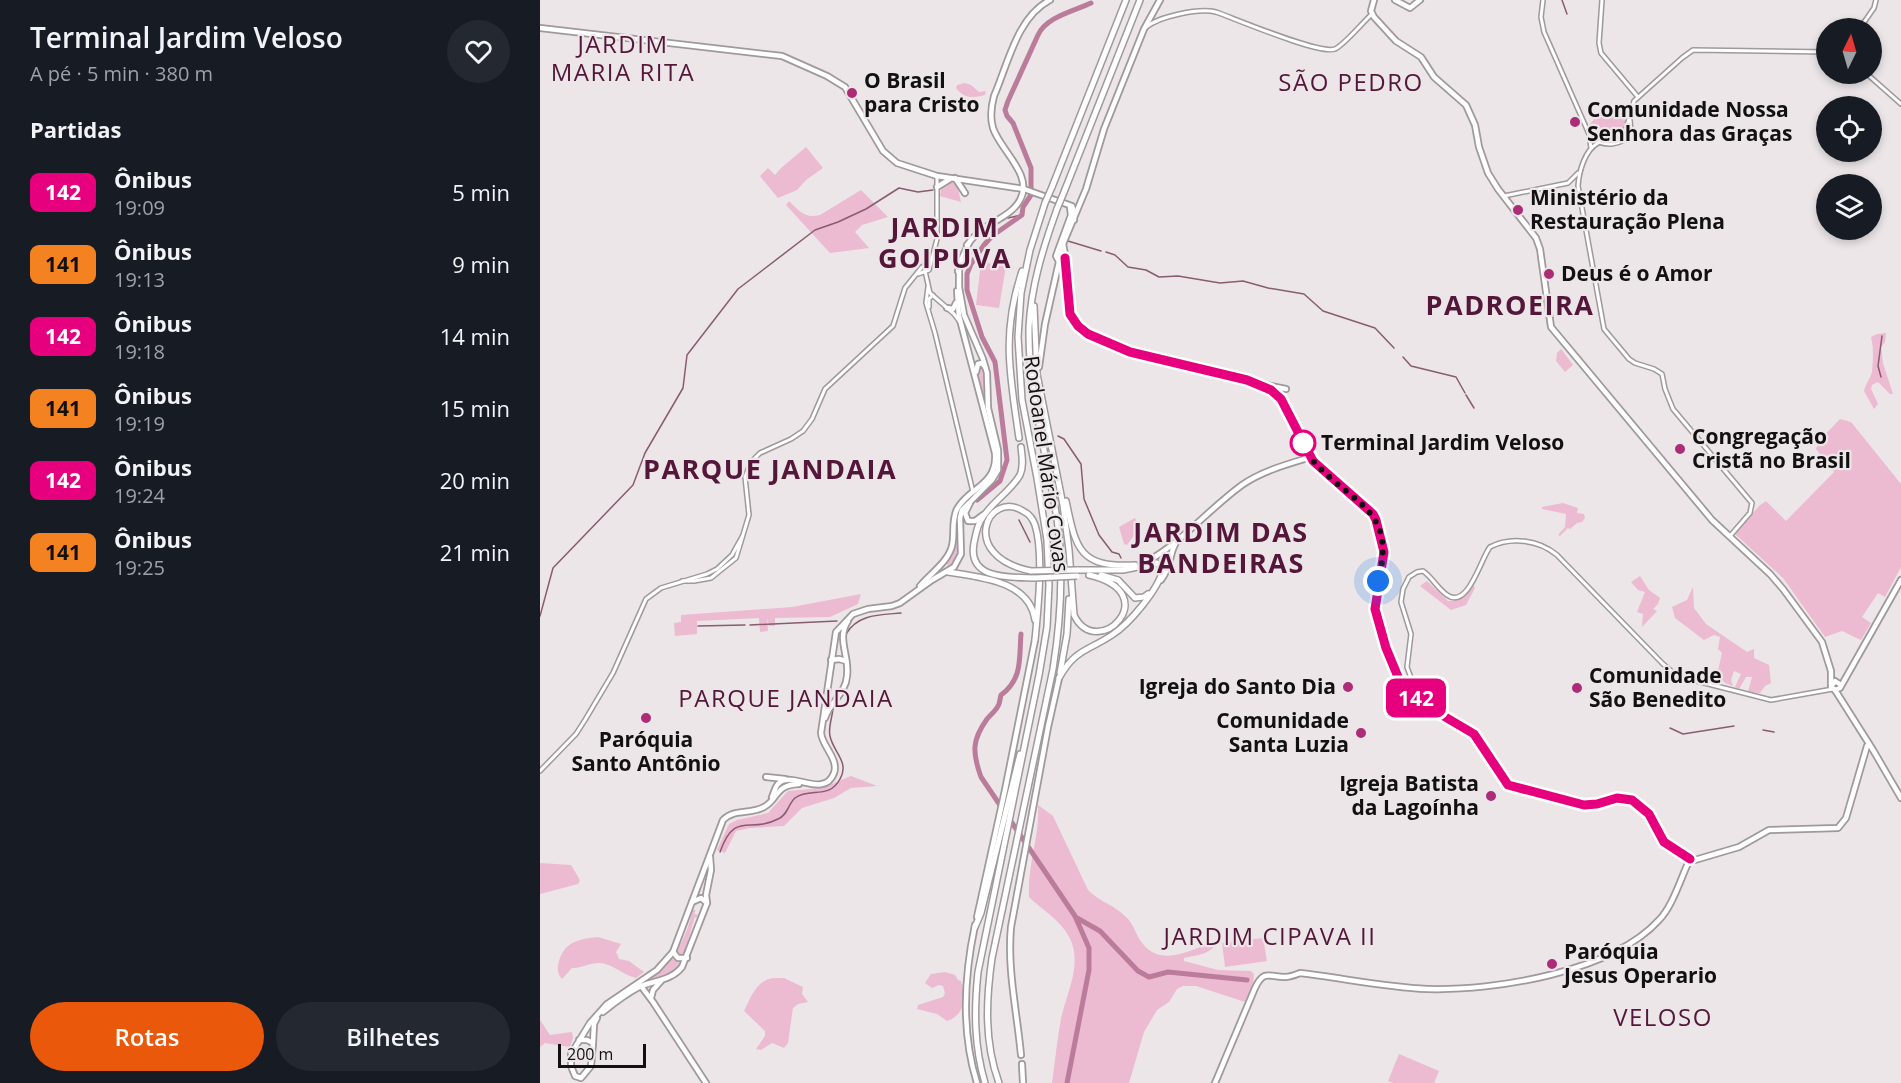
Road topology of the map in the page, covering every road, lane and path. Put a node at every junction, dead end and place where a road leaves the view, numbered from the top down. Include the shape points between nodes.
1 (1050, 0) edge
2 (1126, 0) edge
3 (1140, 0) edge
4 (1160, 0) edge
5 (1374, 0) edge
6 (1395, 0) edge
7 (1420, 0) edge
8 (1543, 0) edge
9 (1604, 0) edge
10 (1876, 0) edge
11 (1152, 11) junction
12 (1372, 14) junction
13 (1867, 18) edge
14 (1162, 19) junction
15 (540, 28) edge
16 (1144, 30) junction
17 (1816, 52) edge
18 (1878, 84) edge
19 (1638, 98) junction
20 (1901, 104) edge
21 (1630, 118) junction
22 (1589, 134) junction
23 (1591, 139) junction
24 (1598, 143) junction
25 (1591, 148) junction
26 (1579, 172) junction
27 (937, 176) junction
28 (954, 178) junction
29 (1568, 183) junction
30 (937, 187) junction
31 (1579, 188) junction
32 (1027, 190) junction
33 (965, 194) dead end
34 (1504, 196) junction
35 (1064, 202) junction
36 (1074, 220) junction
37 (1063, 244) junction
38 (1030, 250) junction
39 (1065, 258) junction
40 (1059, 262) junction
41 (926, 268) junction
42 (959, 269) junction
43 (1068, 280) junction
44 (1034, 286) junction
45 (928, 287) junction
46 (957, 294) junction
47 (933, 295) junction
48 (947, 308) junction
49 (930, 314) junction
50 (959, 316) junction
51 (963, 329) junction
52 (978, 348) junction
53 (968, 351) junction
54 (987, 373) junction
55 (976, 379) junction
56 (1255, 383) junction
57 (1040, 388) junction
58 (1286, 389) dead end
59 (1019, 438) dead end
60 (1021, 447) dead end
61 (1311, 457) junction
62 (1055, 461) junction
63 (971, 482) junction
64 (981, 485) junction
65 (974, 495) junction
66 (983, 515) junction
67 (1729, 537) junction
68 (1178, 539) junction
69 (949, 555) junction
70 (731, 559) junction
71 (1148, 561) joint
72 (1138, 566) junction
73 (710, 572) junction
74 (948, 572) junction
75 (1077, 573) junction
76 (706, 574) junction
77 (962, 574) junction
78 (1089, 575) junction
79 (711, 578) junction
80 (1019, 578) junction
81 (705, 580) junction
82 (1070, 580) junction
83 (1901, 580) edge
84 (682, 581) junction
85 (1156, 586) junction
86 (915, 592) junction
87 (853, 614) junction
88 (1035, 639) junction
89 (831, 660) junction
90 (846, 661) junction
91 (1059, 678) junction
92 (1836, 686) junction
93 (827, 689) junction
94 (840, 695) junction
95 (1420, 701) junction
96 (1859, 728) junction
97 (821, 733) junction
98 (1870, 752) junction
99 (540, 771) edge
100 (766, 777) dead end
101 (788, 780) junction
102 (806, 783) junction
103 (772, 797) junction
104 (1901, 798) edge
105 (1005, 808) junction
106 (1005, 824) junction
107 (711, 852) junction
108 (1690, 859) junction
109 (692, 902) junction
110 (707, 903) junction
111 (975, 927) junction
112 (673, 952) junction
113 (687, 958) junction
114 (662, 980) junction
115 (641, 986) junction
116 (651, 998) junction
117 (579, 1040) junction
118 (593, 1043) junction
119 (1022, 1055) dead end
120 (1022, 1064) dead end
121 (577, 1080) edge
122 (706, 1083) edge
123 (977, 1083) edge
124 (985, 1083) edge
125 (999, 1083) edge
126 (1023, 1083) edge
127 (1215, 1083) edge

1 - 32 main road via 1025,24 991,107 993,130
2 - 38 highway, Rodoanel Mário Covas, bridge
3 - 44 highway, Rodoanel Mário Covas, bridge via 1057,209
4 - 11 main road
5 - 12 main road
6 - 7 main road via 1410,8
8 - 22 street via 1541,18 1546,39
9 - 19 street via 1601,53
10 - 13 street
11 - 14 street
11 - 16 main road
12 - 14 street via 1337,48 1328,50 1210,11
12 - 34 main road via 1396,41 1421,57 1434,77 1466,105 1485,166
14 - 16 street
15 - 27 main road via 782,56 845,87 891,159
16 - 36 main road via 1104,129
17 - 19 street via 1693,50
18 - 20 street
19 - 21 street
21 - 22 street via 1626,129 1613,136
21 - 24 street via 1628,137 1616,144
22 - 23 street
23 - 24 street
23 - 25 street
24 - 25 street
25 - 26 street
26 - 29 street
26 - 31 street
27 - 28 main road
27 - 30 street
28 - 30 main road
28 - 32 main road
28 - 33 main road
29 - 31 street
29 - 34 street
30 - 41 street via 938,239
31 - 67 street via 1604,329 1635,363 1662,374 1673,409 1752,503 1750,513
32 - 35 main road
32 - 42 main road via 1016,206 969,243
34 - 67 main road via 1540,249 1551,327
35 - 36 main road via 1073,208
35 - 40 main road via 1071,212 1056,254
36 - 37 main road
37 - 39 main road
37 - 40 main road
38 - 59 highway via 1010,316 1008,344
38 - 105 highway, Rodoanel Mário Covas via 1019,313 1018,362 1043,514 1049,585 1045,642 1024,747
39 - 40 main road
39 - 43 main road
40 - 43 main road
40 - 57 main road via 1039,360
41 - 45 street
41 - 70 street via 905,288 893,326 825,389 803,431 760,453 751,462 745,477 748,515
42 - 46 main road
42 - 52 main road via 964,315
43 - 56 main road via 1071,318 1088,334 1130,352
44 - 57 highway via 1034,344
44 - 125 highway, Rodoanel Mário Covas via 1030,361 1059,536 1061,601 1053,669 988,987 988,1035
45 - 47 street
45 - 49 street
46 - 48 main road via 955,308
46 - 50 main road
47 - 48 street
47 - 49 street via 929,299
48 - 50 street
48 - 51 street
49 - 63 street
50 - 51 main road
50 - 52 main road
51 - 53 main road
52 - 53 main road via 974,357
52 - 54 main road
53 - 55 main road
54 - 55 main road via 983,364 978,363
54 - 65 main road via 988,408 999,465 992,480
55 - 64 main road via 995,461 991,475
56 - 58 main road
56 - 61 main road via 1281,399
57 - 62 highway
60 - 66 highway via 1020,474
61 - 68 main road via 1247,482
61 - 95 main road via 1376,520 1384,552 1375,609 1396,674 1406,690
62 - 72 highway via 1078,547 1096,562
62 - 82 highway
63 - 64 street
63 - 65 street
64 - 65 main road
65 - 66 main road via 966,518 975,521
65 - 69 main road via 957,508
65 - 74 main road via 962,510 961,554
66 - 80 highway via 974,544 976,566 987,573
67 - 92 main road via 1770,574 1822,642
68 - 71 main road
68 - 85 main road via 1167,571
69 - 74 main road via 944,567
69 - 86 main road
70 - 73 street
70 - 79 street
71 - 72 highway
72 - 75 highway
72 - 85 highway via 1162,566
73 - 76 street
73 - 79 street
74 - 77 highway
74 - 86 main road
75 - 78 highway
75 - 80 highway, bridge
75 - 88 highway, bridge via 1031,571 1016,568 995,555 989,548 985,529 990,517 1001,508 1019,508 1035,525 1038,544 1039,594
76 - 81 street
76 - 84 street
77 - 80 highway
77 - 88 highway via 1012,587 1025,595 1033,610
78 - 82 highway via 1114,584 1124,600 1118,623 1098,632 1078,623
78 - 85 highway via 1118,580 1135,598 1144,597
79 - 81 street
81 - 84 street
82 - 91 highway via 1067,634
83 - 92 main road via 1848,673
84 - 99 street via 655,591 646,599 614,674 576,734
85 - 91 highway via 1119,630 1075,655
86 - 87 main road via 892,606
87 - 89 main road via 836,632
87 - 90 main road via 842,635
88 - 105 main road
89 - 90 main road
89 - 93 main road
90 - 94 main road via 847,679
91 - 119 main road via 1026,838 1010,941
92 - 95 street via 1771,699 1677,676 1549,549 1531,542 1506,542 1490,547 1467,591 1458,597 1449,596 1423,571 1412,574 1405,583 1401,602 1411,634 1407,667
92 - 96 main road
93 - 94 main road via 832,695
93 - 97 main road
94 - 97 main road via 829,708
95 - 108 main road via 1474,734 1508,785 1584,805 1617,798 1632,800 1649,814 1664,842
96 - 98 main road
96 - 98 main road
97 - 102 main road via 834,773 824,784
98 - 104 main road
98 - 108 main road via 1846,818 1838,828 1769,830 1733,850
100 - 101 main road
101 - 102 main road
101 - 103 main road via 777,785
102 - 103 main road via 787,785
103 - 107 main road via 762,808 724,819
105 - 106 highway, Rodoanel Mário Covas
105 - 111 main road
106 - 111 highway
106 - 124 highway, Rodoanel Mário Covas via 976,992 975,1037
107 - 109 main road
107 - 110 main road
108 - 127 main road via 1665,913 1649,931 1619,950 1569,970 1481,987 1445,989 1300,974 1269,975 1259,980
109 - 110 main road via 701,898
109 - 112 main road
110 - 113 main road
111 - 123 main road via 966,1006 969,1049
112 - 113 main road via 678,958
112 - 117 main road via 657,970 607,1004
113 - 114 main road via 680,970
114 - 115 main road
114 - 116 main road
115 - 116 main road
115 - 118 main road via 599,1014
116 - 122 main road
117 - 118 main road
117 - 121 main road via 571,1054
118 - 121 main road via 591,1066
120 - 126 main road

